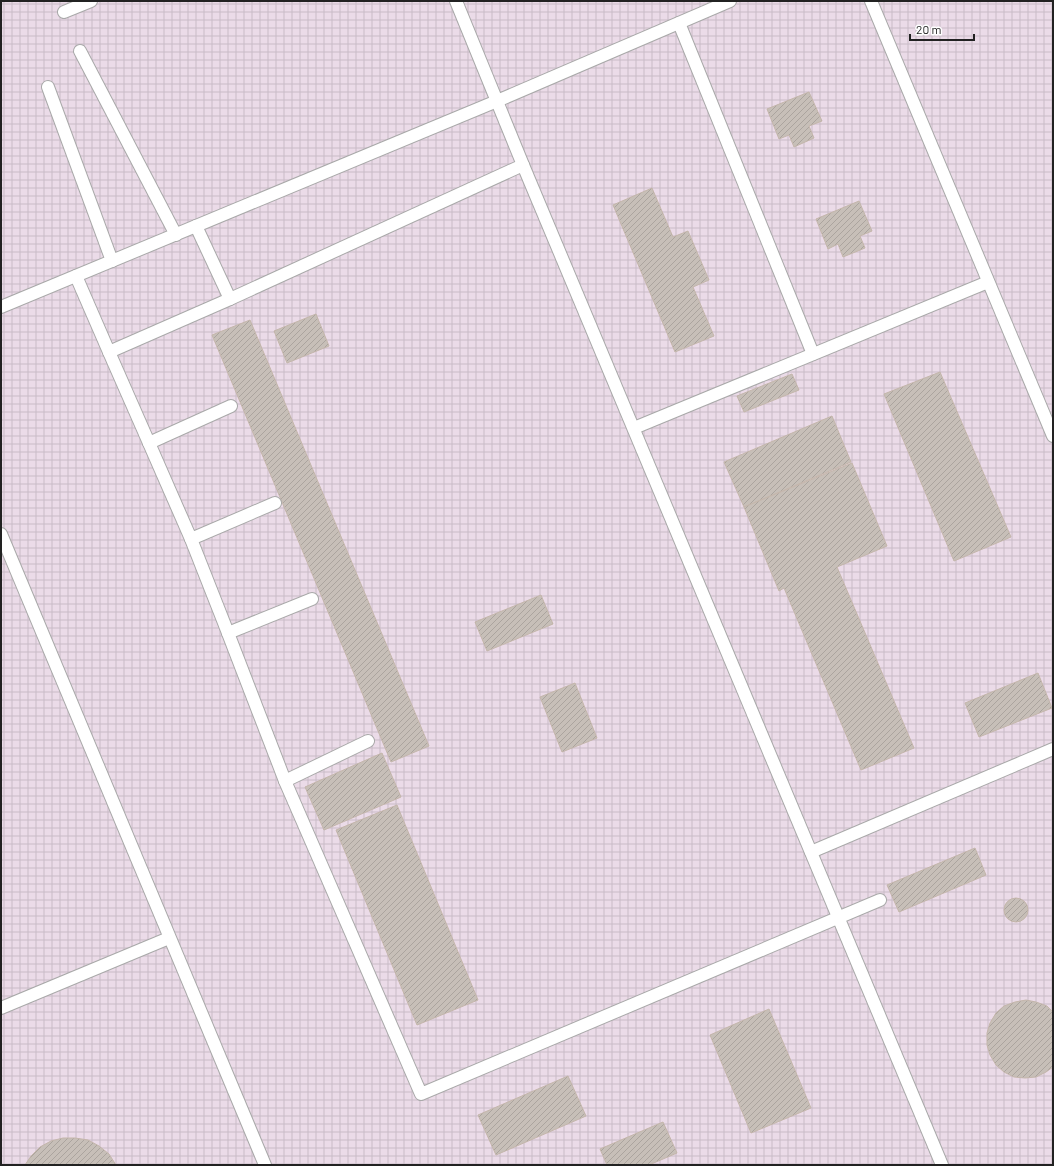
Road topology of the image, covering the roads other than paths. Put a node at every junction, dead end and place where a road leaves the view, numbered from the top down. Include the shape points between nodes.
1 (91, 1) edge
2 (456, 1) edge
3 (730, 1) edge
4 (871, 1) edge
5 (64, 12) dead end
6 (679, 23) junction
7 (80, 51) dead end
8 (48, 87) dead end
9 (497, 101) junction
10 (523, 165) junction
11 (196, 226) junction
12 (176, 235) junction
13 (112, 261) junction
14 (76, 276) junction
15 (988, 282) junction
16 (230, 299) junction
17 (1, 308) edge
18 (109, 352) junction
19 (813, 354) junction
20 (231, 406) dead end
21 (634, 428) junction
22 (1053, 436) edge
23 (149, 443) junction
24 (275, 503) dead end
25 (1, 534) edge
26 (191, 539) junction
27 (312, 600) dead end
28 (228, 634) junction
29 (368, 741) dead end
30 (1053, 749) edge
31 (285, 781) junction
32 (811, 852) junction
33 (880, 900) dead end
34 (839, 918) junction
35 (170, 938) junction
36 (1, 1008) edge
37 (265, 1165) edge
38 (942, 1165) edge

1 - 5 lane
2 - 9 lane
3 - 6 lane
4 - 15 lane
6 - 9 lane
6 - 19 lane
7 - 12 lane
8 - 13 lane
9 - 10 lane
9 - 11 lane
10 - 16 lane
10 - 21 lane
11 - 12 lane
11 - 16 lane
12 - 13 lane
13 - 14 lane
14 - 17 lane
14 - 18 lane
15 - 19 lane
15 - 22 lane
16 - 18 lane
18 - 23 lane
19 - 21 lane
20 - 23 lane
21 - 32 lane
23 - 26 lane
24 - 26 lane
25 - 35 lane
26 - 28 lane
27 - 28 lane
28 - 31 lane
29 - 31 lane
30 - 32 lane
31 - 34 lane via 421,1094
32 - 34 lane
33 - 34 lane
34 - 38 lane
35 - 36 lane
35 - 37 lane

